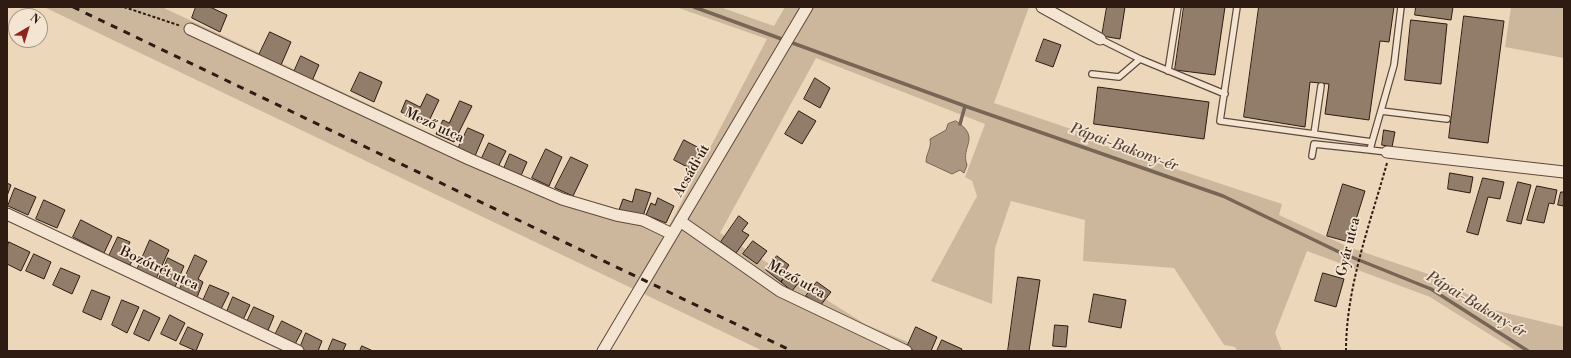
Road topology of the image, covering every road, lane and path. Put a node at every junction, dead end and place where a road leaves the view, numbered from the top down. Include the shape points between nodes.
1 (124, 7) edge
2 (807, 7) edge
3 (1042, 7) edge
4 (1178, 7) edge
5 (1237, 7) edge
6 (1401, 7) edge
7 (190, 29) joint
8 (1100, 39) joint
9 (1140, 59) junction
10 (1168, 71) junction
11 (1092, 74) dead end
12 (1321, 86) dead end
13 (1225, 94) junction
14 (1381, 111) junction
15 (1447, 119) dead end
16 (1314, 134) junction
17 (1372, 142) junction
18 (1370, 150) junction
19 (1389, 152) junction
20 (1312, 156) dead end
21 (1564, 172) edge
22 (7, 214) edge
23 (680, 221) junction
24 (672, 234) junction
25 (298, 351) edge
26 (603, 351) edge
27 (906, 351) edge
28 (1346, 351) edge

1 - 7 path
2 - 23 street, Acsádi út
3 - 8 street
4 - 10 lane
5 - 13 lane
6 - 14 lane via 1394,65
7 - 24 street, Mező utca via 469,159 555,196 584,206 643,220
8 - 9 lane
9 - 10 lane
9 - 11 lane via 1119,77
10 - 13 lane
12 - 16 lane
13 - 16 lane via 1220,121
14 - 15 lane
14 - 17 lane
16 - 17 lane
17 - 18 lane
18 - 19 lane
18 - 20 lane via 1314,144
19 - 21 street
19 - 28 path, Gyár utca via 1358,264 1346,333
22 - 25 street, Bozótrét utca
23 - 24 street, Acsádi út
23 - 27 street, Mező utca via 780,291
24 - 26 street, Acsádi út

